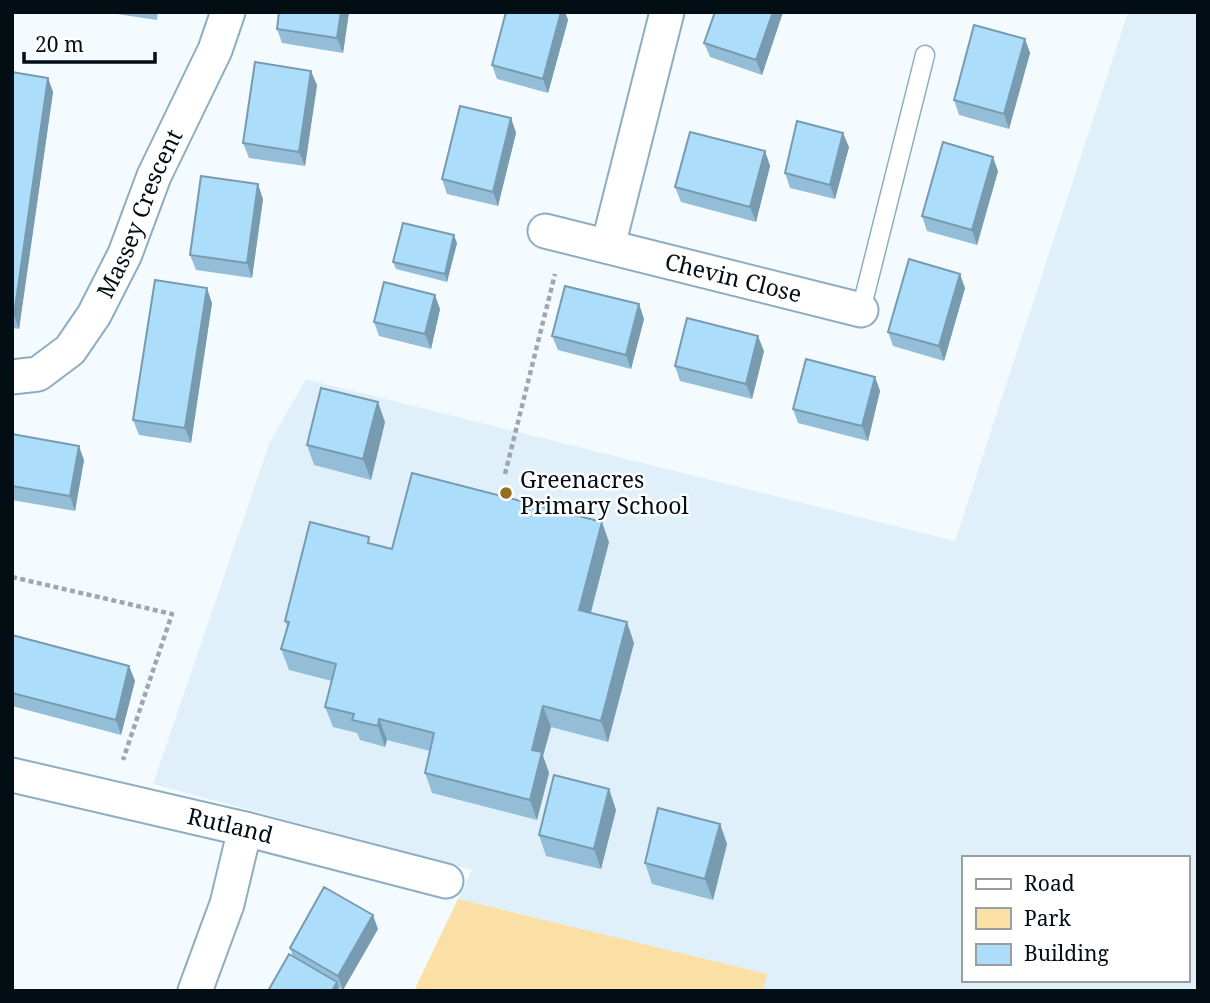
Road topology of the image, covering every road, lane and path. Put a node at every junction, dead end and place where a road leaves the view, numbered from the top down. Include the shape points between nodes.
1 (228, 12) edge
2 (667, 12) edge
3 (925, 55) dead end
4 (555, 234) joint
5 (608, 246) junction
6 (861, 310) joint
7 (12, 377) edge
8 (505, 474) dead end
9 (12, 577) edge
10 (12, 775) edge
11 (110, 799) junction
12 (245, 829) junction
13 (446, 881) dead end
14 (195, 991) edge

1 - 7 street, Massey Crescent via 215,50 154,176 125,254 94,315 70,350 49,366 38,374
2 - 5 street
3 - 6 lane
4 - 5 street, Chevin Close
4 - 8 path
5 - 6 street, Chevin Close
9 - 11 path via 172,614
10 - 11 street, Rutland
11 - 12 street, Rutland
12 - 13 street, Rutland
12 - 14 street via 227,904

